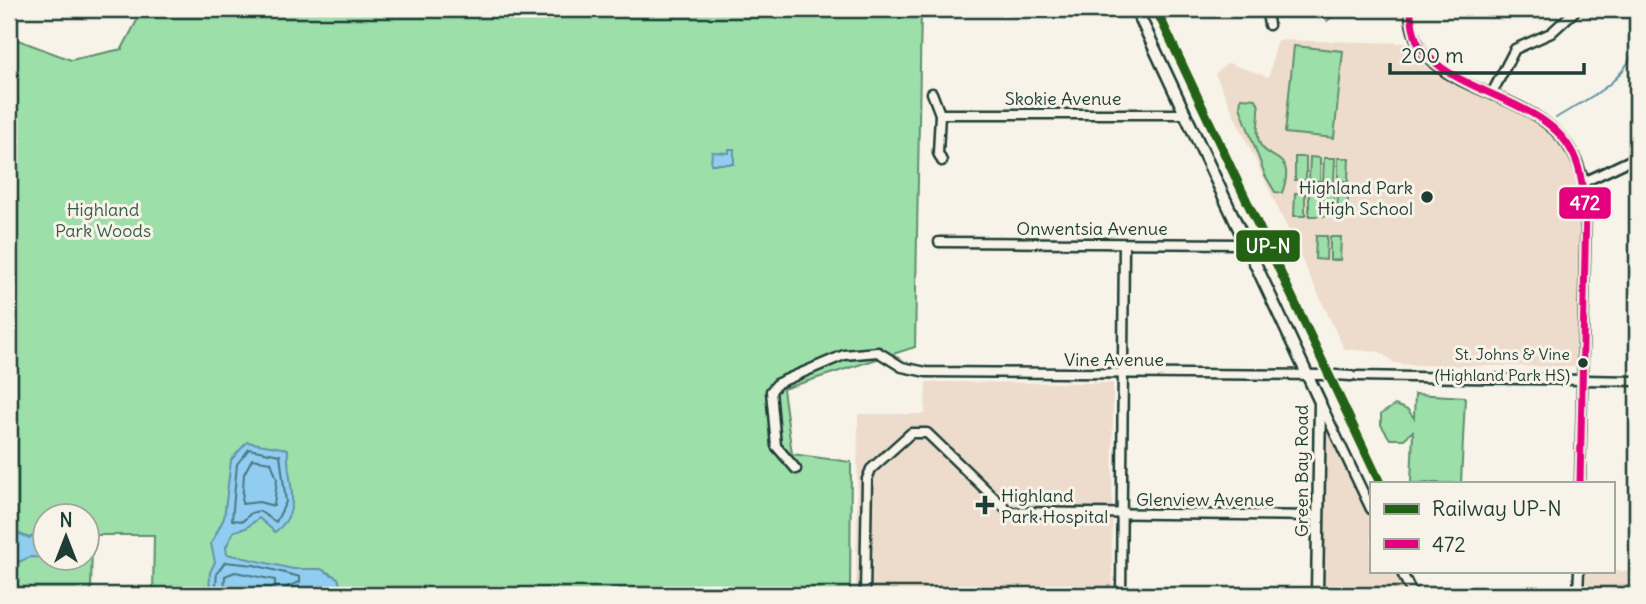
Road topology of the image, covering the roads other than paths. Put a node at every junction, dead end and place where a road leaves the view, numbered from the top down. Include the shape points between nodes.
1 (1136, 9) edge
2 (1204, 9) edge
3 (1577, 9) edge
4 (1410, 13) edge
5 (1269, 25) dead end
6 (932, 93) dead end
7 (1492, 93) junction
8 (940, 114) junction
9 (1186, 114) junction
10 (1637, 157) edge
11 (942, 161) dead end
12 (1584, 182) junction
13 (939, 242) dead end
14 (1124, 244) junction
15 (1245, 244) junction
16 (1123, 375) junction
17 (1308, 375) junction
18 (1326, 375) dead end
19 (1336, 375) dead end
20 (1582, 380) junction
21 (1637, 381) edge
22 (1320, 402) junction
23 (796, 469) dead end
24 (1580, 482) edge
25 (1370, 507) edge
26 (1122, 514) junction
27 (1317, 516) junction
28 (1402, 572) edge
29 (1579, 572) edge
30 (865, 595) edge
31 (1121, 595) edge
32 (1317, 595) edge
33 (1413, 595) edge
34 (1578, 595) edge

1 - 9 main road, Green Bay Road
2 - 5 street via 1262,10
3 - 7 street via 1551,33 1515,49
4 - 7 street via 1414,38 1430,62
6 - 8 street
7 - 12 street via 1534,113 1560,134 1577,160
8 - 9 street, Skokie Avenue
8 - 11 street via 938,153
9 - 15 main road, Green Bay Road
10 - 12 street
12 - 20 street
13 - 14 street, Onwentsia Avenue
14 - 15 street, Onwentsia Avenue
14 - 16 street
15 - 17 main road, Green Bay Road
16 - 17 street, Vine Avenue
16 - 23 street, Vine Avenue via 926,372 902,367 878,352 844,355 778,383 771,391 776,446
16 - 26 street
17 - 18 street, Vine Avenue
17 - 22 main road, Green Bay Road
19 - 20 street
20 - 21 street
20 - 24 street
22 - 25 street
22 - 27 main road, Green Bay Road
26 - 27 street, Glenview Avenue
26 - 30 street, Glenview Avenue via 1009,512 927,433 911,433 871,469 867,479
26 - 31 street
27 - 32 main road, Green Bay Road
28 - 33 street
29 - 34 street

